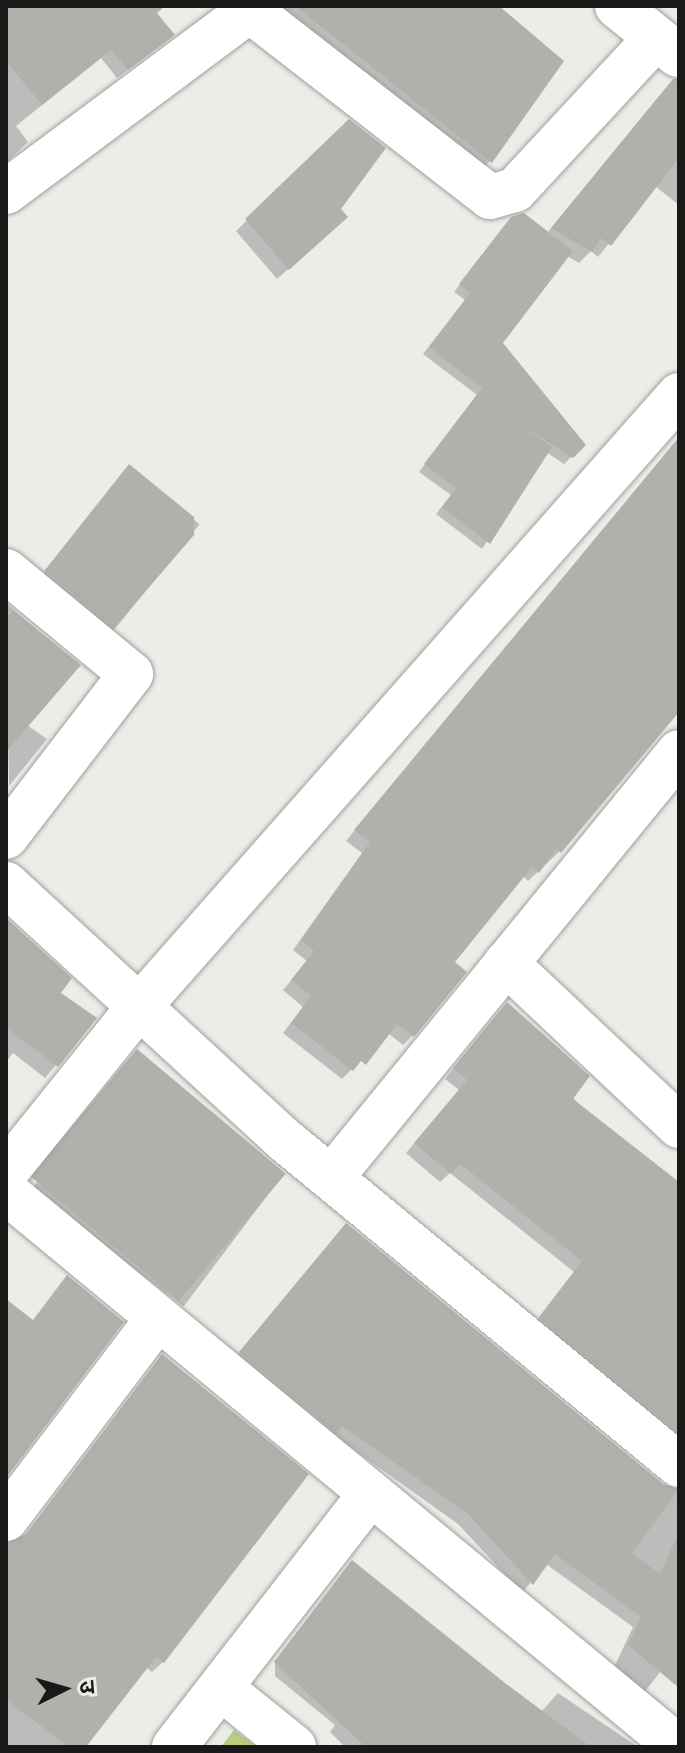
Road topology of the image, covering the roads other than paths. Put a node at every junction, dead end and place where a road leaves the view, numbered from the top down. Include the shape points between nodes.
1 (617, 6) edge
2 (247, 8) edge
3 (668, 47) edge
4 (6, 192) edge
5 (679, 395) edge
6 (6, 571) edge
7 (679, 752) edge
8 (6, 837) edge
9 (6, 884) edge
10 (506, 963) junction
11 (137, 1009) junction
12 (679, 1126) edge
13 (6, 1172) edge
14 (331, 1178) junction
15 (6, 1192) edge
16 (155, 1322) junction
17 (679, 1465) edge
18 (369, 1496) junction
19 (6, 1519) edge
20 (221, 1688) junction
21 (174, 1747) edge
22 (294, 1747) edge
23 (678, 1747) edge

1 - 3 street
2 - 3 street via 490,197 515,190
2 - 4 street
5 - 11 street
6 - 8 street via 131,674
7 - 10 street
9 - 11 street
10 - 12 street
10 - 14 street
11 - 13 street
11 - 14 street
14 - 17 street
15 - 16 street
16 - 18 street
16 - 19 street
18 - 20 street
18 - 23 street
20 - 21 street
20 - 22 street

